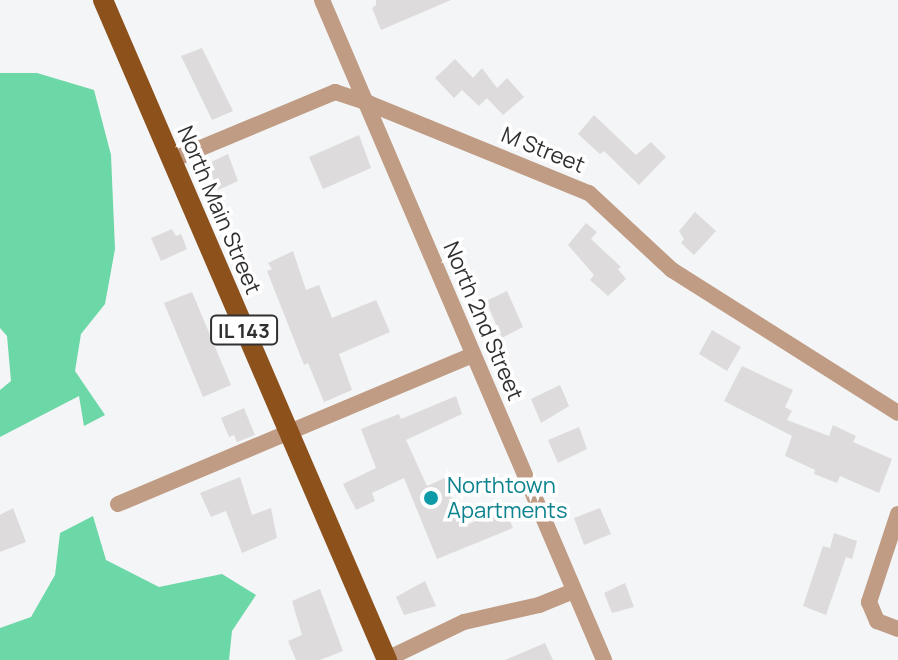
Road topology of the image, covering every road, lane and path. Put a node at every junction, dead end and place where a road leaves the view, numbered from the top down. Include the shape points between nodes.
1 (103, 0) edge
2 (322, 0) edge
3 (368, 103) junction
4 (172, 160) junction
5 (473, 355) junction
6 (898, 413) edge
7 (287, 431) junction
8 (118, 504) dead end
9 (898, 514) edge
10 (573, 591) junction
11 (898, 629) edge
12 (387, 660) edge
13 (604, 660) edge

1 - 4 main road, North Main Street / IL 143
2 - 3 street, North 2nd Street
3 - 4 street, M Street via 335,92
3 - 5 street, North 2nd Street
3 - 6 street, M Street via 589,193 672,270
4 - 7 main road, North Main Street / IL 143
5 - 7 street
5 - 10 street, North 2nd Street
7 - 8 street
7 - 12 main road, North Main Street / IL 143
9 - 11 street via 872,591 871,613
10 - 12 street via 539,605 464,622
10 - 13 street, North 2nd Street

